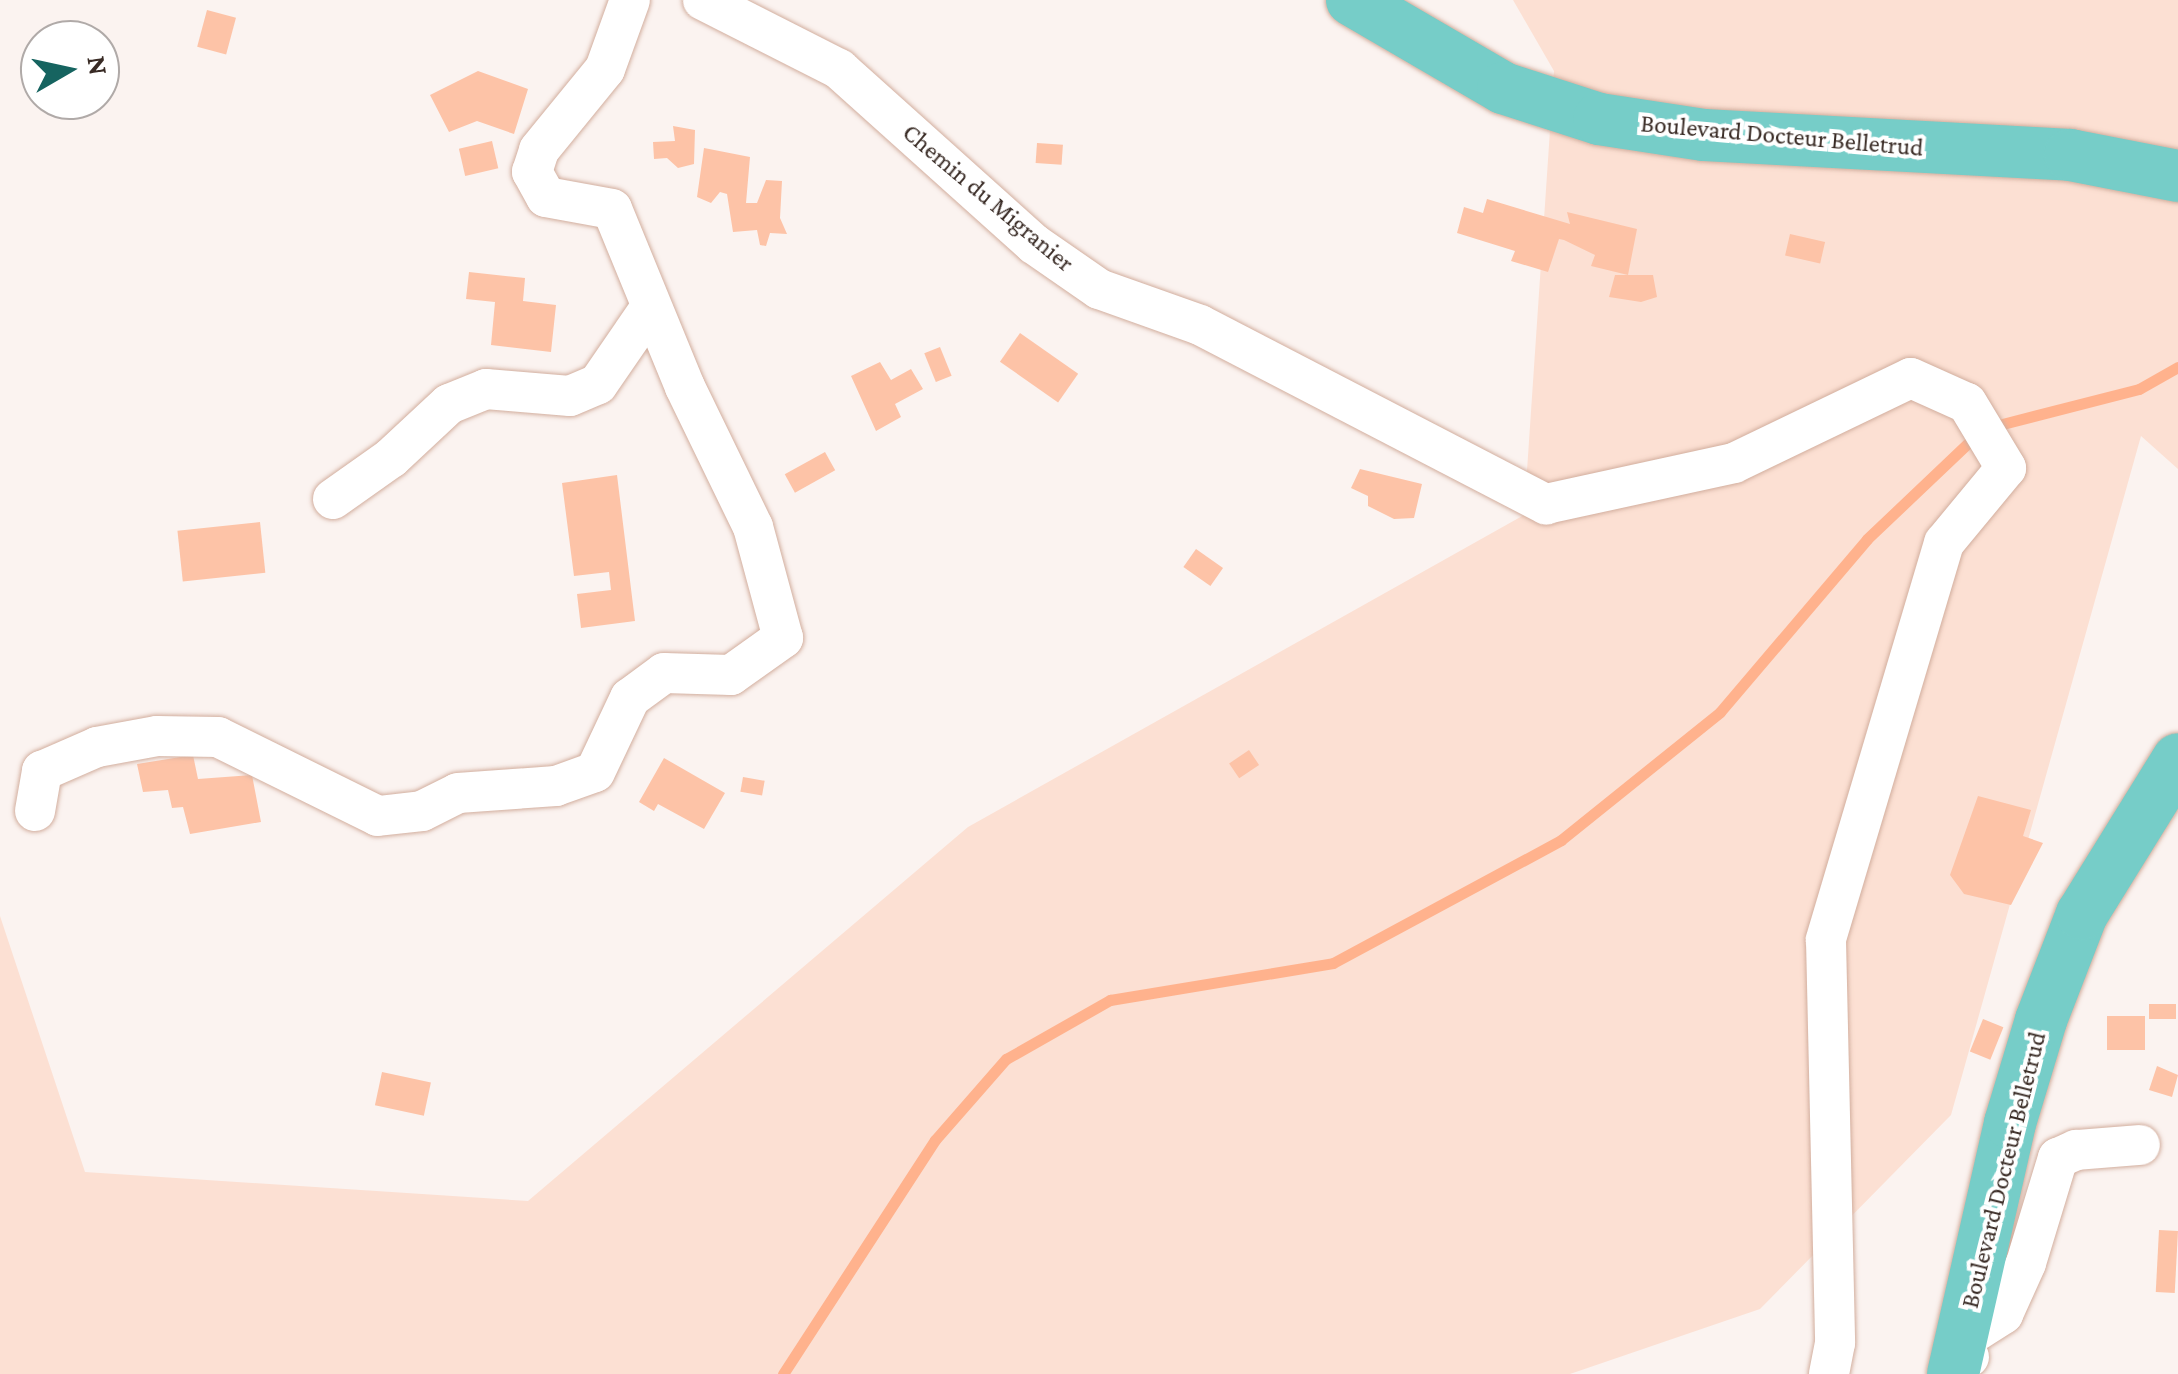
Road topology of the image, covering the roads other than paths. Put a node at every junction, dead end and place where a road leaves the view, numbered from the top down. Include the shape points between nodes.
1 (630, 0) edge
2 (703, 0) edge
3 (1352, 0) edge
4 (2178, 176) edge
5 (651, 308) junction
6 (332, 499) dead end
7 (2178, 759) edge
8 (35, 811) dead end
9 (2140, 1144) dead end
10 (1964, 1363) edge
11 (1829, 1374) edge

1 - 5 street via 605,68 539,150 532,172 546,197 612,209
2 - 11 street, Chemin du Migranier via 839,69 1034,244 1099,289 1200,325 1546,504 1734,462 1911,378 1967,403 2006,468 1944,543 1826,940 1836,1343
3 - 4 main road, Boulevard Docteur Belletrud via 1503,88 1599,120 1704,135 2070,155
5 - 6 street via 598,384 570,396 486,389 449,404 391,458
5 - 8 street via 753,527 783,638 731,675 664,673 630,698 596,772 556,786 458,794 422,811 378,816 218,736 156,736 97,747 42,771
7 - 10 main road, Boulevard Docteur Belletrud via 2082,914 2041,1020 2010,1123
9 - 10 street via 2058,1158 2003,1314

